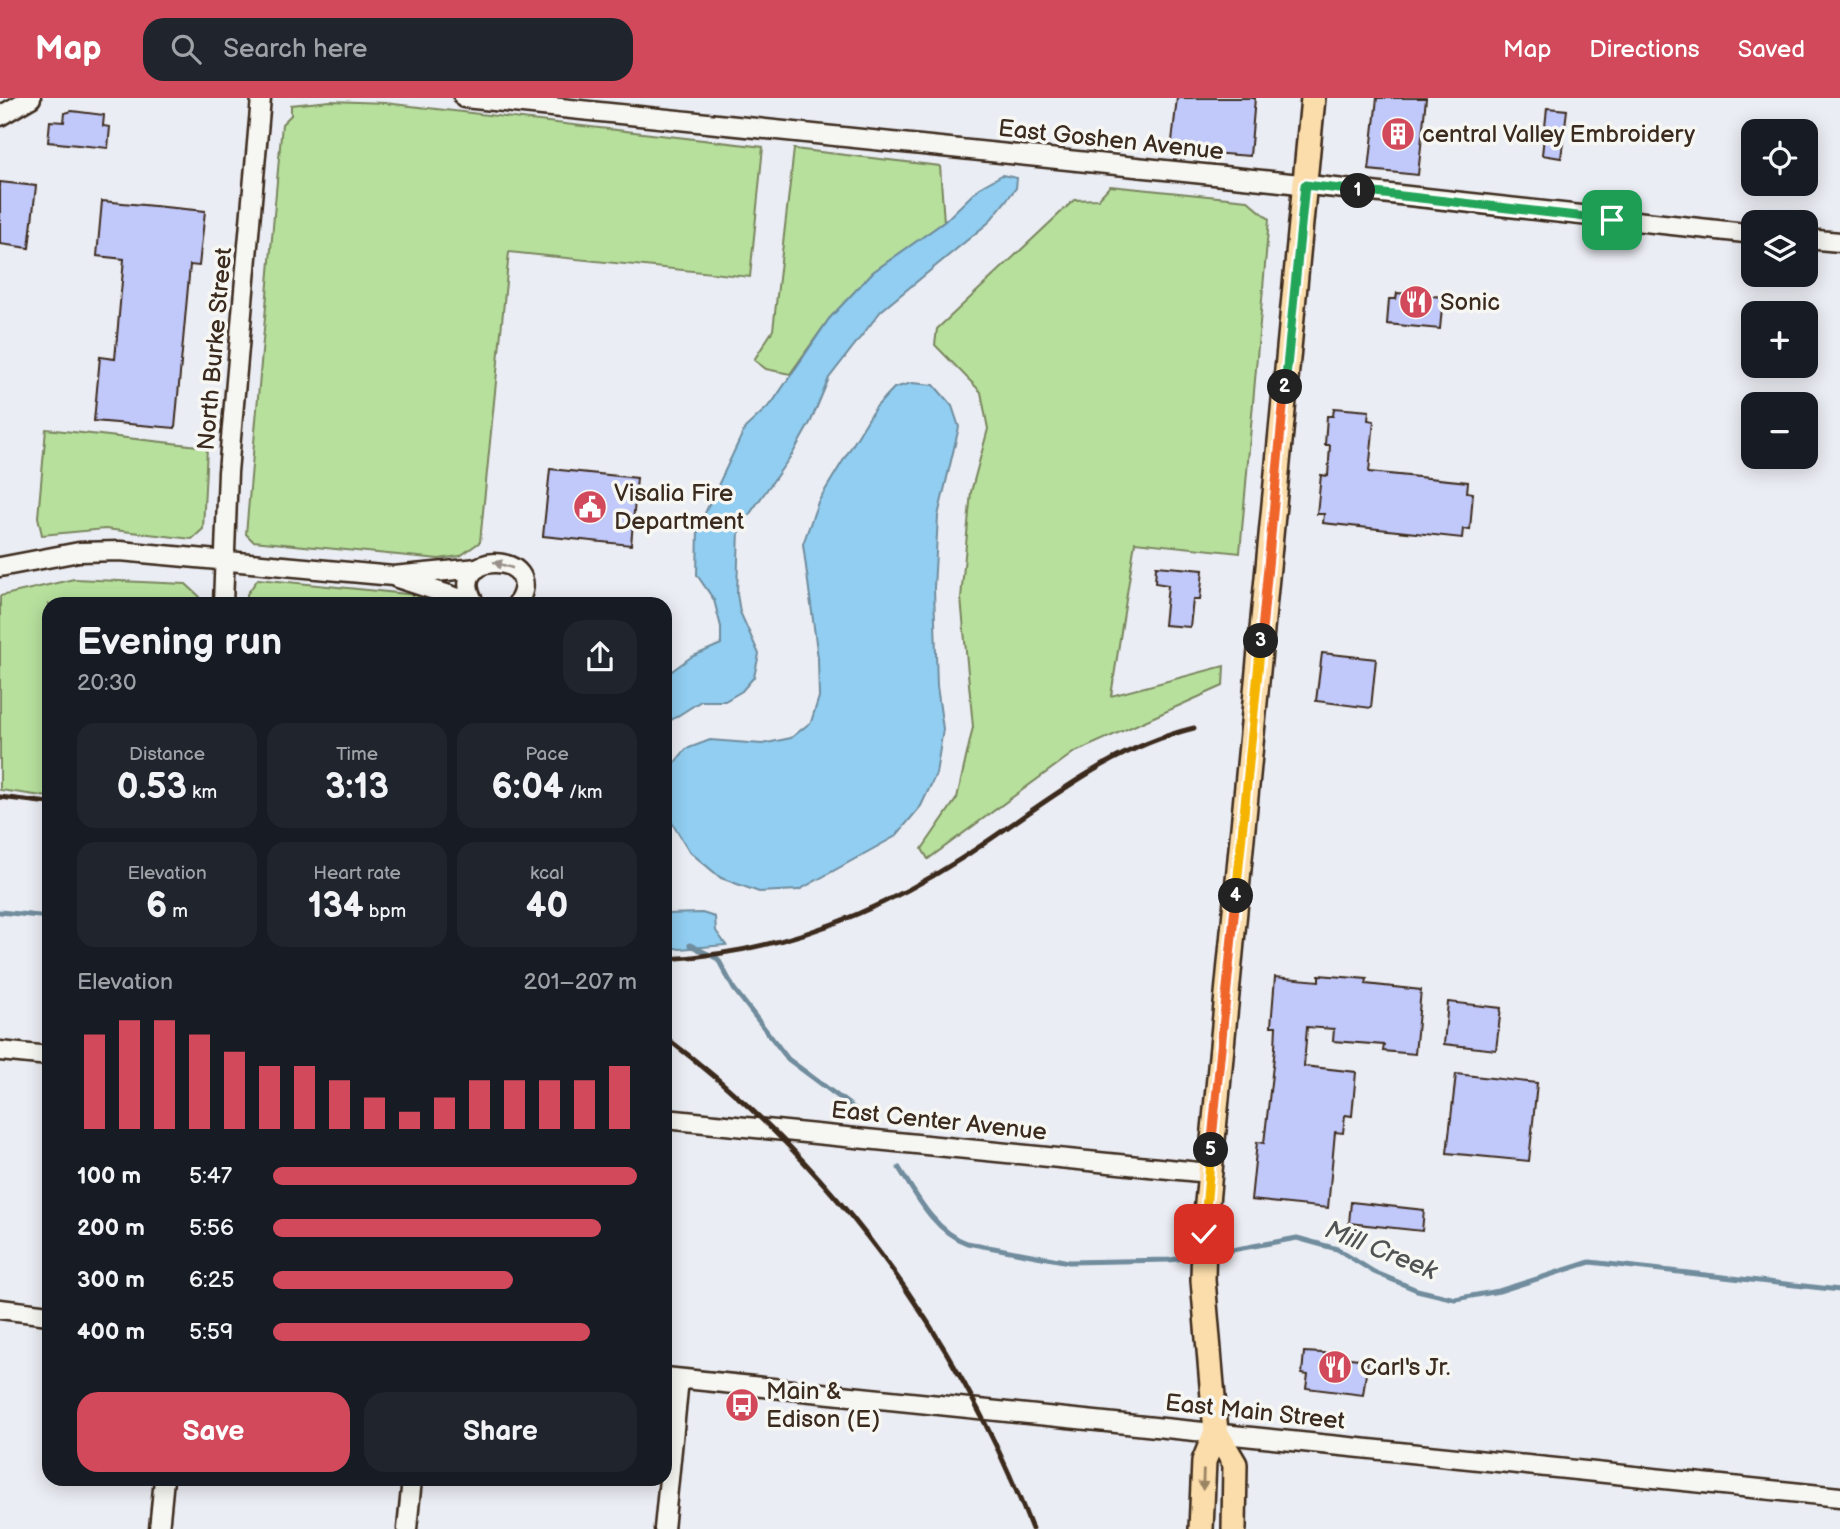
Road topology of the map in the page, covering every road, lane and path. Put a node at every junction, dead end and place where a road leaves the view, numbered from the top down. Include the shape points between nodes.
1 (31, 98) edge
2 (261, 98) edge
3 (464, 98) edge
4 (1313, 98) edge
5 (0, 116) edge
6 (1305, 185) junction
7 (1741, 233) edge
8 (1818, 240) edge
9 (1840, 242) edge
10 (224, 561) junction
11 (0, 567) edge
12 (478, 568) junction
13 (393, 576) junction
14 (223, 597) edge
15 (457, 597) edge
16 (473, 597) edge
17 (520, 597) edge
18 (0, 1051) edge
19 (42, 1055) edge
20 (672, 1120) edge
21 (1209, 1173) junction
22 (0, 1310) edge
23 (42, 1314) edge
24 (672, 1378) edge
25 (1216, 1432) junction
26 (163, 1486) edge
27 (411, 1486) edge
28 (666, 1486) edge
29 (1840, 1497) edge
30 (159, 1529) edge
31 (407, 1529) edge
32 (664, 1529) edge
33 (1201, 1529) edge
34 (1234, 1529) edge

1 - 5 street
2 - 10 street, North Burke Street
3 - 6 street, East Goshen Avenue
4 - 6 main road
6 - 7 street, East Goshen Avenue
6 - 21 main road
8 - 9 street
10 - 11 street via 120,551 79,552
10 - 13 street
10 - 14 street, North Burke Street
12 - 13 street
12 - 16 street via 470,581
17 -> 12 street via 523,588 514,568 499,561
13 - 15 street
18 - 19 street
20 - 21 street, East Center Avenue
21 - 25 main road via 1203,1280
22 - 23 street
24 - 25 street, East Main Street
25 - 29 street, East Main Street
25 -> 33 main road via 1204,1461
25 - 34 main road via 1235,1464
26 - 30 street
27 - 31 street
28 - 32 street

